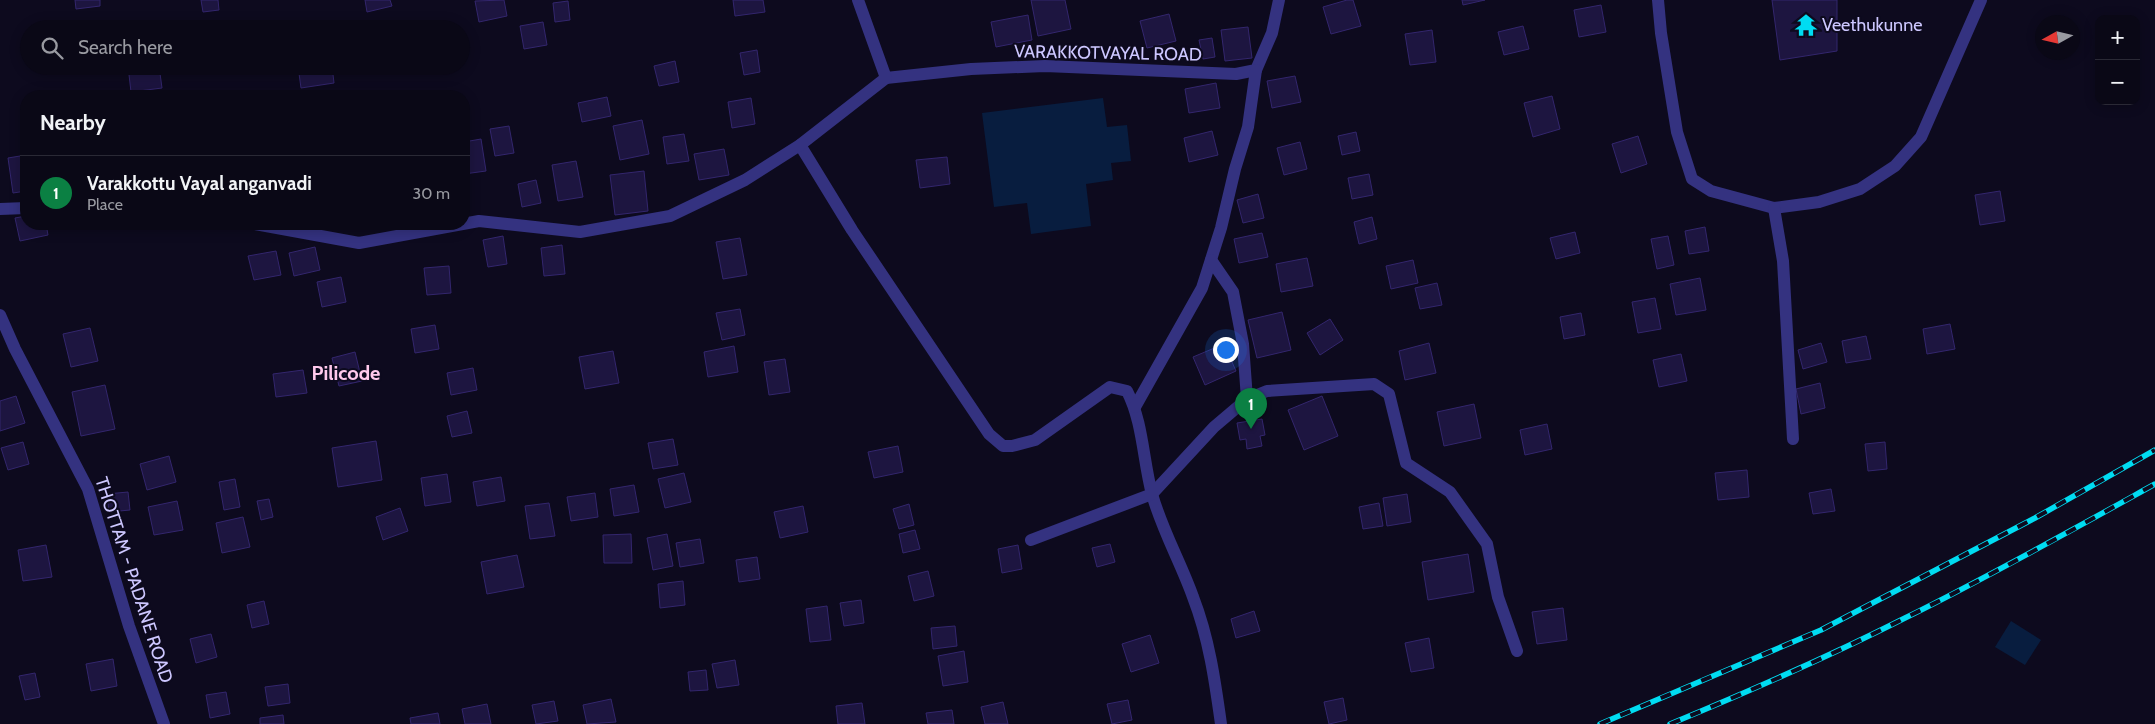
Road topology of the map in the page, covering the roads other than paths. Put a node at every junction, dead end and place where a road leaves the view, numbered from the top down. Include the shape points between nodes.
1 (858, 0) edge
2 (1279, 0) edge
3 (1658, 0) edge
4 (1981, 0) edge
5 (1256, 70) junction
6 (886, 78) junction
7 (800, 145) junction
8 (20, 208) edge
9 (1774, 208) junction
10 (0, 209) edge
11 (470, 223) edge
12 (288, 230) edge
13 (430, 230) edge
14 (1211, 260) junction
15 (0, 315) edge
16 (1247, 399) junction
17 (1135, 407) junction
18 (1794, 440) dead end
19 (1152, 494) junction
20 (1031, 540) dead end
21 (1517, 651) dead end
22 (164, 724) edge
23 (1221, 724) edge

1 - 6 street
2 - 5 street via 1272,32
3 - 9 street via 1660,33 1677,132 1692,179 1710,191
4 - 9 street via 1921,136 1895,166 1860,189 1819,202
5 - 6 street, VARAKKOTVAYAL ROAD via 1236,74 1045,66 971,69
5 - 14 street via 1248,127
6 - 7 street
7 - 11 street via 745,180 670,216 580,232
7 - 17 street via 852,230 990,434 1003,446 1034,440 1110,386 1126,391
8 - 10 street
9 - 18 street via 1783,261
12 - 13 street via 359,243
14 - 16 street via 1233,292 1244,344
14 - 17 street via 1202,288
15 - 22 street, THOTTAM - PADANE ROAD via 88,489 129,626
16 - 19 street via 1214,426
16 - 21 street via 1267,391 1374,384 1389,394 1406,463 1450,492 1487,544 1498,597
17 - 19 street
19 - 20 street
19 - 23 street via 1205,633

